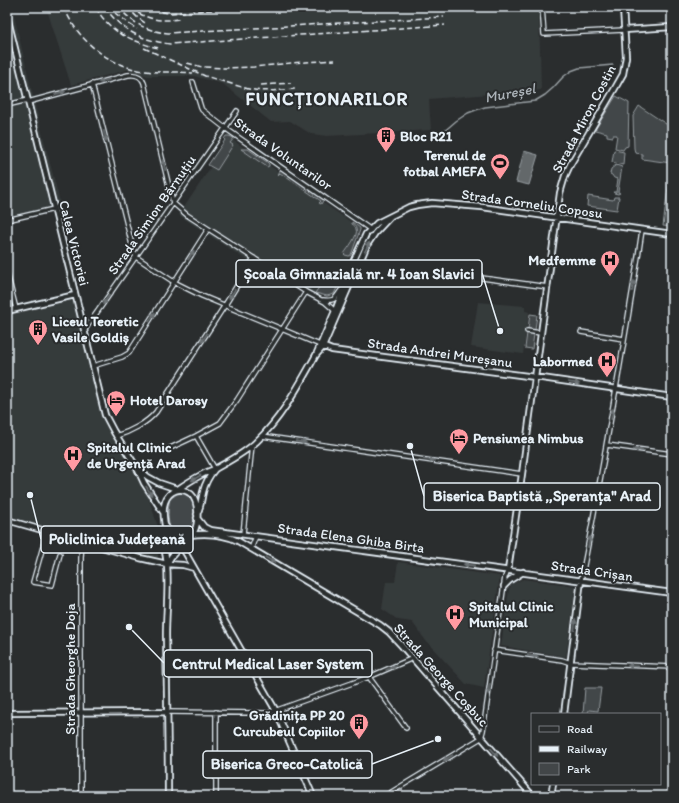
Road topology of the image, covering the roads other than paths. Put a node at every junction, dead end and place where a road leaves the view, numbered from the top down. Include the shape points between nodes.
1 (542, 7) edge
2 (623, 7) edge
3 (7, 16) edge
4 (672, 27) edge
5 (624, 30) junction
6 (192, 82) dead end
7 (92, 84) junction
8 (28, 101) junction
9 (7, 105) edge
10 (237, 111) dead end
11 (225, 128) junction
12 (173, 203) junction
13 (54, 209) junction
14 (391, 216) junction
15 (557, 217) junction
16 (7, 220) edge
17 (208, 229) junction
18 (370, 229) junction
19 (642, 230) junction
20 (375, 233) junction
21 (672, 234) edge
22 (136, 257) junction
23 (254, 258) junction
24 (361, 259) junction
25 (7, 273) edge
26 (174, 282) junction
27 (345, 286) junction
28 (548, 287) junction
29 (306, 292) junction
30 (75, 295) junction
31 (322, 300) junction
32 (225, 305) junction
33 (16, 309) junction
34 (7, 311) edge
35 (335, 311) junction
36 (282, 329) junction
37 (84, 331) junction
38 (527, 331) dead end
39 (581, 332) dead end
40 (541, 333) junction
41 (624, 339) junction
42 (322, 346) junction
43 (93, 366) junction
44 (535, 377) junction
45 (616, 389) junction
46 (672, 397) edge
47 (116, 436) junction
48 (196, 436) junction
49 (262, 436) junction
50 (252, 445) junction
51 (607, 445) junction
52 (166, 450) dead end
53 (672, 454) edge
54 (137, 468) junction
55 (215, 469) junction
56 (522, 474) junction
57 (178, 489) junction
58 (163, 512) junction
59 (197, 516) junction
60 (7, 520) edge
61 (164, 525) junction
62 (47, 532) junction
63 (164, 534) junction
64 (243, 534) junction
65 (190, 536) junction
66 (256, 536) junction
67 (82, 541) junction
68 (181, 546) junction
69 (251, 549) junction
70 (60, 554) dead end
71 (167, 564) junction
72 (194, 568) junction
73 (508, 570) junction
74 (523, 572) junction
75 (581, 580) junction
76 (504, 586) junction
77 (672, 593) edge
78 (494, 650) junction
79 (413, 658) junction
80 (571, 664) junction
81 (672, 667) edge
82 (369, 677) junction
83 (276, 711) junction
84 (167, 712) junction
85 (216, 712) junction
86 (7, 713) edge
87 (81, 713) junction
88 (564, 713) edge
89 (406, 728) dead end
90 (481, 738) junction
91 (553, 785) edge
92 (533, 795) edge
93 (81, 796) edge
94 (168, 796) edge
95 (216, 796) edge
96 (313, 796) edge
97 (385, 796) edge
98 (551, 796) edge

1 - 5 street via 544,34
2 - 5 main road, Strada Miron Costin
3 - 8 main road, Calea Victoriei
4 - 5 main road
5 - 15 main road, Strada Miron Costin via 623,74 570,164 562,187
6 - 11 street, Strada Voluntarilor via 202,110
8 -> 7 street
12 -> 7 street via 141,77 132,74
7 -> 22 street
8 - 9 street
8 - 13 main road, Calea Victoriei
10 - 11 street, Strada Simion Bărnuțiu
11 - 12 street, Strada Simion Bărnuțiu
11 - 18 street, Strada Voluntarilor
12 - 17 street
12 - 22 street, Strada Simion Bărnuțiu
13 - 16 street
13 - 30 main road, Calea Victoriei
14 - 15 main road, Strada Corneliu Coposu via 416,204 432,203
14 - 18 main road, Strada Corneliu Coposu
14 - 20 main road, Strada Corneliu Coposu
15 - 19 main road, Strada Corneliu Coposu
15 - 28 main road, Strada Miron Costin
17 - 23 street
26 -> 17 street
18 - 20 street, Strada Voluntarilor
18 - 27 main road via 362,241
19 - 21 main road, Strada Corneliu Coposu
41 -> 19 street
24 -> 20 main road, Strada Corneliu Coposu
22 - 26 street
22 -> 37 street, Strada Simion Bărnuțiu
23 - 29 street
23 -> 32 street
24 - 28 street
24 - 42 main road, Strada Corneliu Coposu
25 - 33 street
26 - 32 street
43 -> 26 street via 127,354
27 - 31 street via 335,299
27 - 35 main road
28 - 40 main road, Strada Miron Costin
29 - 31 street
29 - 36 street
30 - 33 main road
30 - 37 main road, Calea Victoriei
31 - 35 street
32 - 36 street
32 -> 47 street via 152,417
33 - 34 main road
35 - 42 main road
36 - 42 street
36 - 48 street via 222,421
37 - 43 main road, Calea Victoriei
38 - 40 street
39 - 41 street
40 - 44 main road, Strada Miron Costin
41 - 45 street
42 - 44 main road, Strada Andrei Mureșanu via 332,350
42 - 49 main road via 280,414
43 - 47 main road, Calea Victoriei via 105,415
44 -> 45 main road, Strada Andrei Mureșanu
44 - 56 main road, Strada Miron Costin
45 - 46 main road, Strada Andrei Mureșanu
51 -> 45 street
47 - 54 main road, Calea Victoriei
48 - 52 street
48 - 55 street
49 - 50 main road
49 -> 56 street
50 - 55 main road
50 - 64 street
53 -> 51 street
75 -> 51 street
54 - 57 main road, Calea Victoriei via 159,483
54 -> 58 main road, Calea Victoriei
55 -> 57 main road
55 - 59 main road via 207,480
56 - 73 main road, Strada Miron Costin
57 - 58 main road via 167,497
57 - 59 main road via 188,492 194,498
58 - 61 main road
59 - 64 main road, Strada Elena Ghiba Birta via 208,529
59 - 65 main road via 195,530
60 - 62 main road
61 - 63 main road
61 - 65 main road via 176,537
62 - 67 main road
62 - 70 street via 33,582 52,585
63 - 68 main road
63 - 71 main road
64 - 66 main road, Strada Elena Ghiba Birta
65 - 68 main road
65 - 69 main road, Strada George Coșbuc via 210,534 231,538
66 - 69 street
73 -> 66 main road, Strada Elena Ghiba Birta
67 - 71 main road
67 - 87 street, Strada Gheorghe Doja
68 - 71 main road
68 - 72 main road
69 -> 79 main road, Strada George Coșbuc via 380,625
71 - 72 main road
71 - 84 main road
72 - 83 main road
73 - 74 main road, Strada Crișan
73 - 76 street
74 - 75 main road, Strada Crișan
74 - 76 main road
75 - 77 main road, Strada Crișan
80 -> 75 main road
76 - 78 street
78 -> 80 street via 562,660
78 -> 90 street
82 -> 79 street
79 - 90 main road, Strada George Coșbuc
81 -> 80 street
80 - 88 main road
82 - 83 street
82 - 89 street
83 - 85 street
83 - 96 main road
84 - 85 street
84 - 87 main road
84 - 94 main road
85 - 95 street
86 - 87 main road
87 - 93 street, Strada Gheorghe Doja
90 -> 92 main road, Strada George Coșbuc
90 -> 97 street
91 - 98 main road

